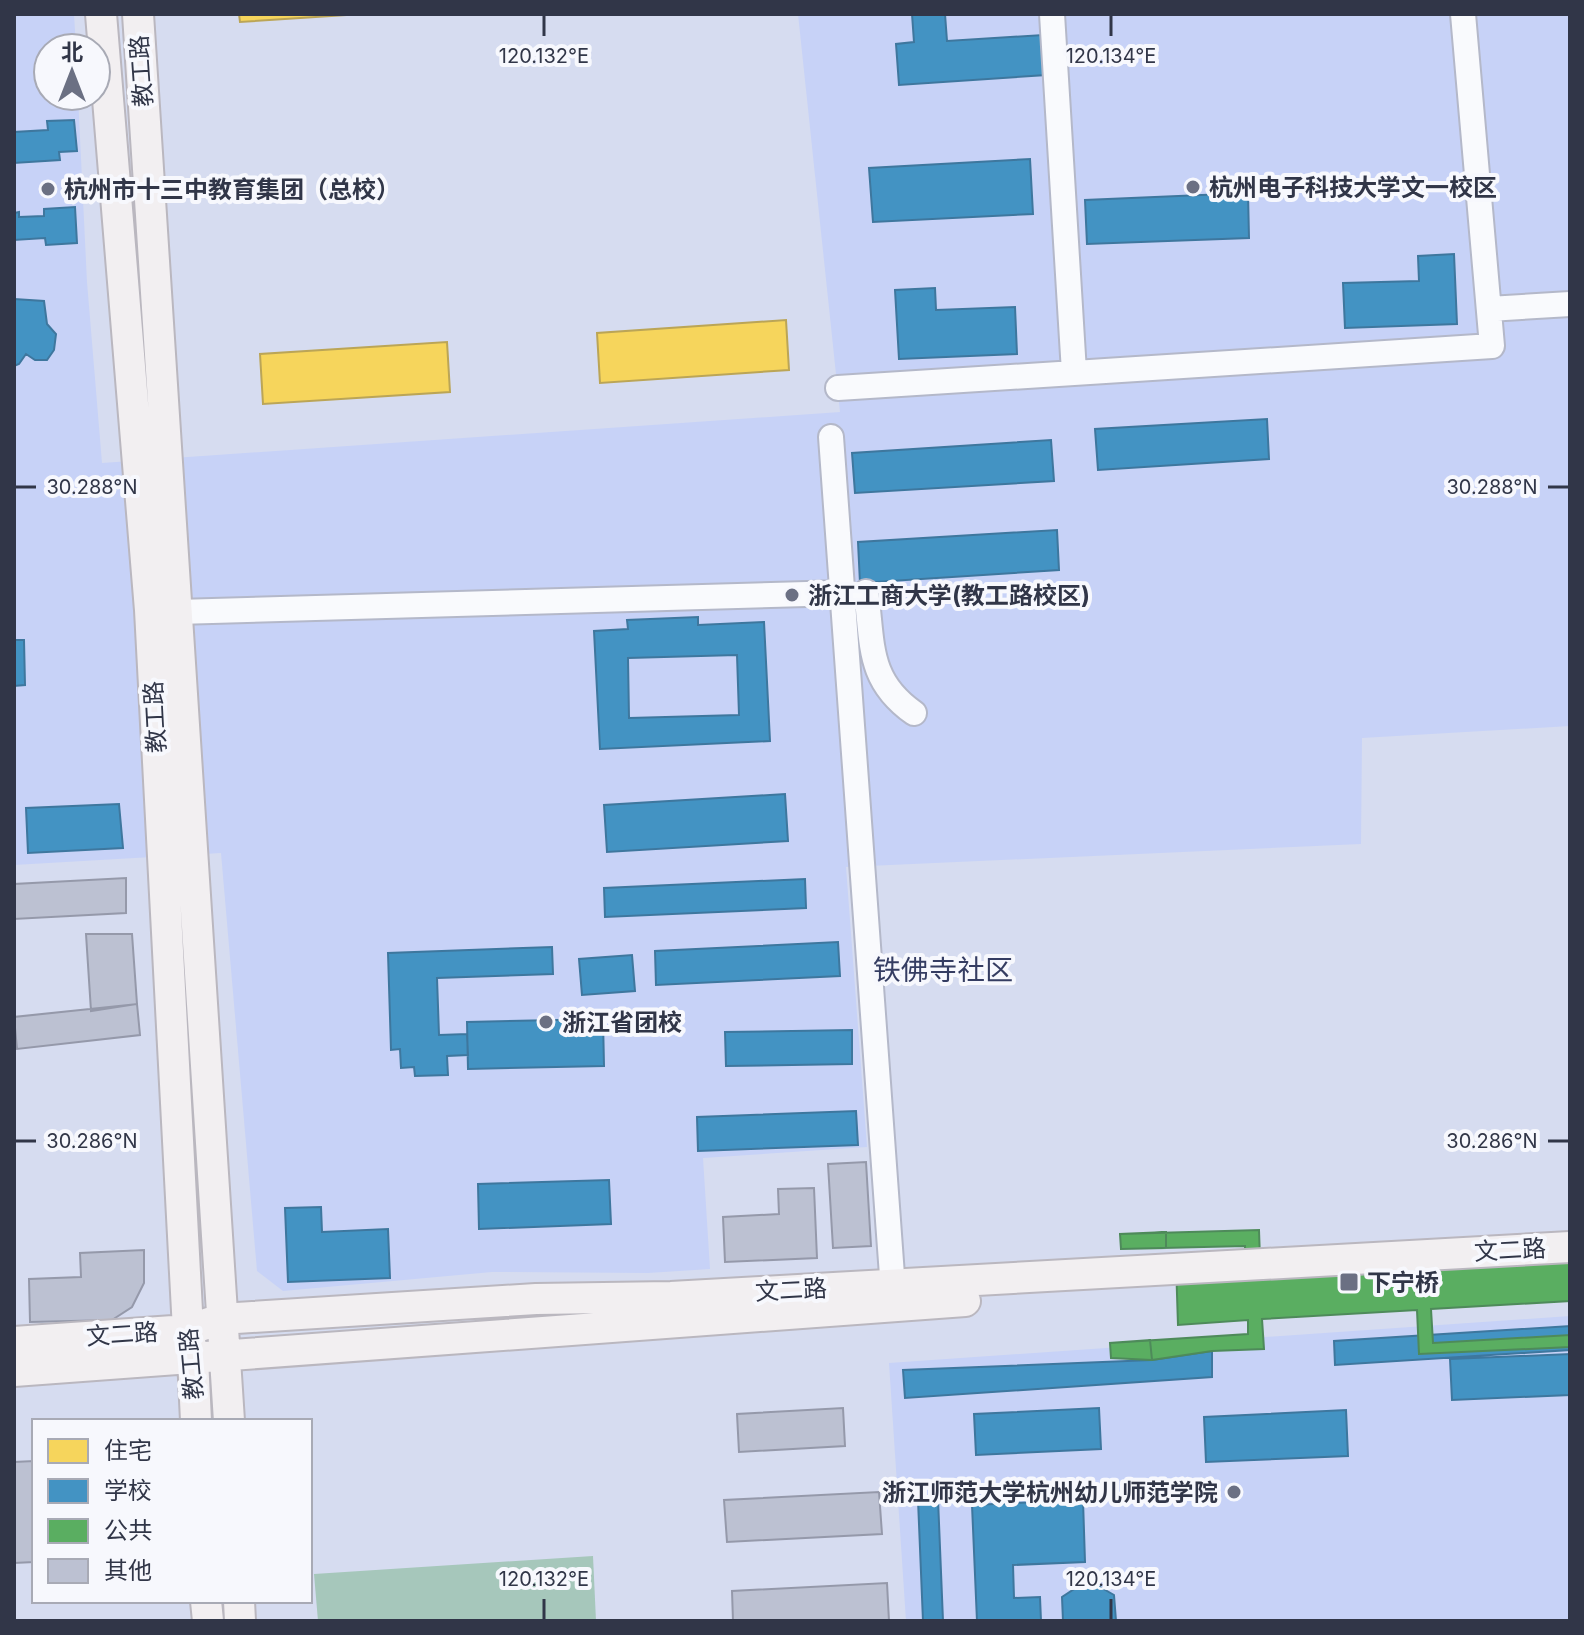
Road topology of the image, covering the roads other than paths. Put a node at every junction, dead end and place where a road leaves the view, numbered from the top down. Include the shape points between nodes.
1 (101, 14) edge
2 (138, 14) edge
3 (1052, 14) edge
4 (1463, 14) edge
5 (1570, 304) edge
6 (1489, 309) junction
7 (1074, 372) junction
8 (838, 388) dead end
9 (831, 437) dead end
10 (855, 593) junction
11 (177, 612) junction
12 (914, 713) dead end
13 (1570, 1247) edge
14 (1570, 1266) edge
15 (894, 1295) junction
16 (221, 1319) junction
17 (14, 1342) edge
18 (190, 1344) junction
19 (226, 1357) junction
20 (14, 1371) edge
21 (196, 1419) edge
22 (229, 1419) edge

1 - 18 main road, 教工路 via 150,610
2 - 11 main road, 教工路
3 - 7 street
4 - 6 street
5 - 6 street
6 - 7 street via 1492,346
7 - 8 street
9 - 10 street
10 - 11 street
10 - 12 street via 877,672 888,691
10 - 15 street
11 - 16 main road, 教工路
13 - 15 main road, 文二路
14 - 15 main road, 文二路
15 - 16 main road, 文二路 via 536,1299
15 - 19 main road, 文二路
16 - 18 main road, 文二路
16 - 19 main road, 教工路
17 - 18 main road, 文二路
18 - 19 main road, 文二路
18 - 20 main road, 文二路
18 - 21 main road, 教工路
19 - 22 main road, 教工路

